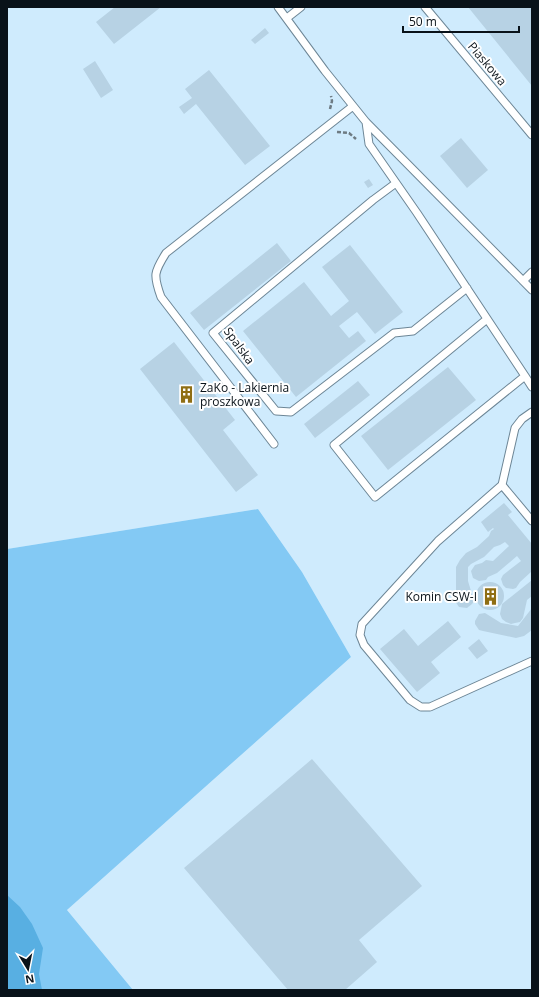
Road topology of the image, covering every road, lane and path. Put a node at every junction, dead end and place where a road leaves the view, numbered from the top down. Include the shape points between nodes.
1 (278, 7) edge
2 (301, 7) edge
3 (425, 7) edge
4 (287, 18) junction
5 (330, 94) dead end
6 (353, 106) junction
7 (328, 114) dead end
8 (366, 122) junction
9 (331, 135) dead end
10 (532, 135) edge
11 (359, 143) dead end
12 (396, 183) junction
13 (532, 272) edge
14 (523, 281) junction
15 (467, 288) junction
16 (532, 290) edge
17 (487, 319) junction
18 (525, 376) junction
19 (532, 387) edge
20 (532, 412) edge
21 (274, 444) dead end
22 (502, 486) junction
23 (532, 521) edge
24 (532, 661) edge

1 - 4 lane
2 - 4 lane
3 - 10 lane, Piaskowa
4 - 6 lane
5 - 7 path via 332,101
6 - 8 lane
6 - 21 lane via 166,253 156,268 155,282 161,297
8 - 12 lane via 369,144
8 - 14 lane
9 - 11 path via 344,132 355,136
12 - 15 lane
12 - 15 lane, Spalska via 213,333 276,411 291,412 394,333 413,332
13 - 14 lane
14 - 16 lane
15 - 17 lane
17 - 18 lane
17 - 18 lane via 334,445 375,497
18 - 19 lane
20 - 22 lane via 522,419 516,428
22 - 23 lane
22 - 24 lane via 438,541 362,624 360,635 364,645 410,700 421,707 430,707

